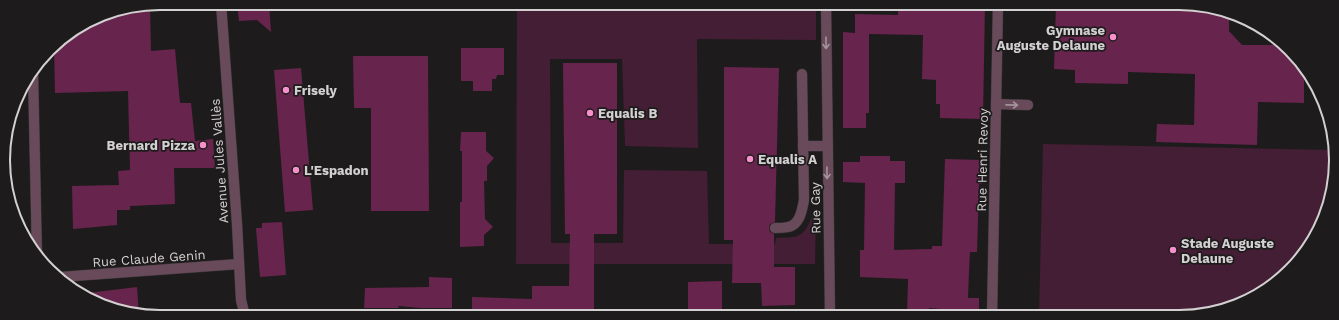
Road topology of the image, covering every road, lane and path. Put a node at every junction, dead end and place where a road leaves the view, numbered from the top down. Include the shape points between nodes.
1 (221, 10) edge
2 (826, 10) edge
3 (998, 10) edge
4 (802, 74) dead end
5 (33, 80) edge
6 (996, 104) junction
7 (1028, 105) dead end
8 (803, 146) junction
9 (827, 146) junction
10 (775, 228) dead end
11 (37, 245) edge
12 (239, 264) junction
13 (66, 277) edge
14 (243, 310) edge
15 (830, 310) edge
16 (992, 310) edge

1 - 12 street, Avenue Jules Vallès
2 -> 9 street, Rue Gay
3 - 6 street, Rue Henri Revoy
4 - 8 street
5 - 11 street
6 -> 7 street
6 - 16 street, Rue Henri Revoy
8 - 9 street
8 - 10 street via 802,214 790,227
9 -> 15 street, Rue Gay
12 - 13 street, Rue Claude Genin
12 - 14 street, Avenue Jules Vallès via 240,300

